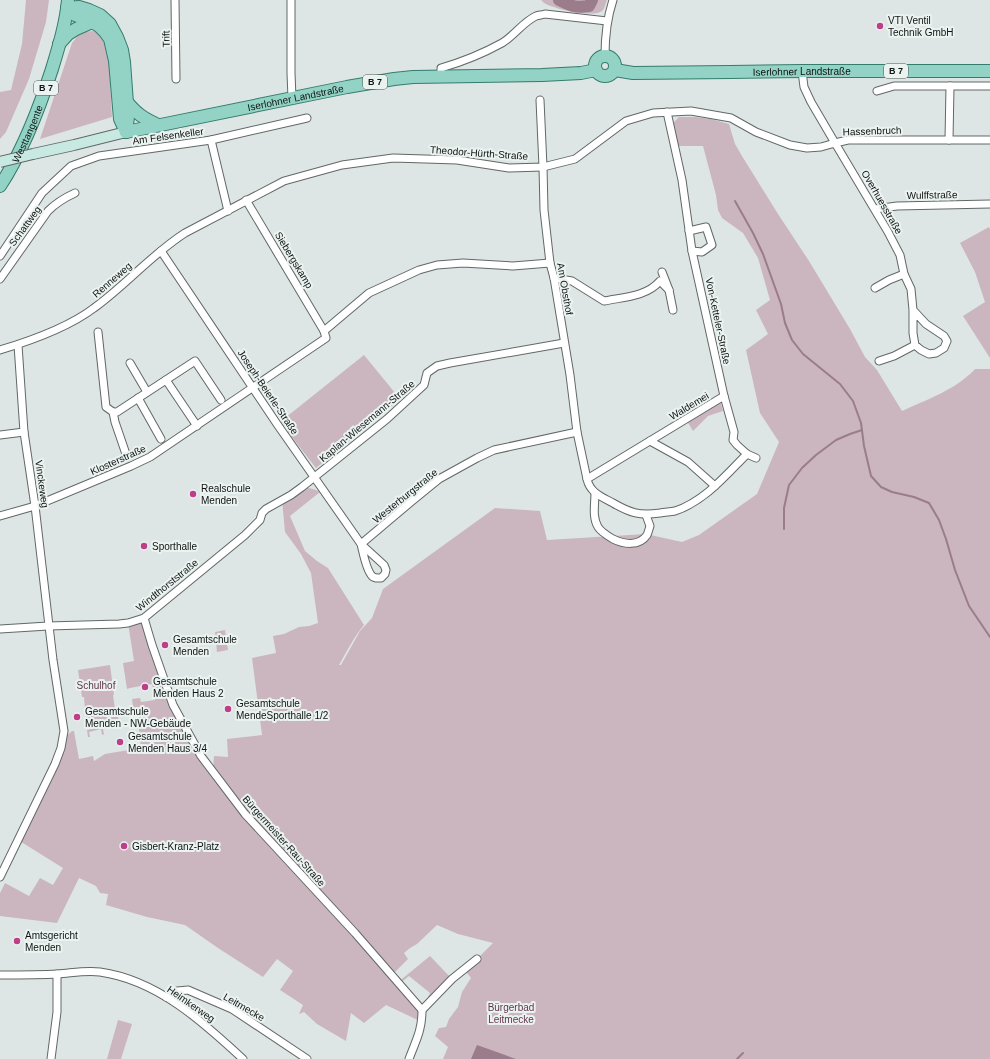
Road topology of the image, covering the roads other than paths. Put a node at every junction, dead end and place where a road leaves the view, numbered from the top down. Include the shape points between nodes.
1 (175, 0) edge
2 (291, 0) edge
3 (612, 0) edge
4 (68, 4) edge
5 (607, 21) junction
6 (92, 22) junction
7 (59, 44) junction
8 (605, 56) junction
9 (596, 70) junction
10 (615, 70) junction
11 (802, 71) junction
12 (990, 71) edge
13 (441, 76) junction
14 (176, 78) dead end
15 (950, 86) junction
16 (990, 86) edge
17 (877, 91) dead end
18 (292, 98) junction
19 (540, 100) dead end
20 (127, 102) junction
21 (666, 112) junction
22 (307, 118) dead end
23 (158, 125) junction
24 (126, 132) junction
25 (211, 140) junction
26 (950, 140) junction
27 (990, 140) edge
28 (835, 143) junction
29 (0, 162) edge
30 (543, 167) junction
31 (0, 186) edge
32 (42, 193) joint
33 (74, 193) dead end
34 (246, 200) junction
35 (990, 204) edge
36 (875, 209) junction
37 (228, 211) junction
38 (689, 231) junction
39 (160, 251) junction
40 (692, 251) junction
41 (0, 256) edge
42 (550, 262) junction
43 (662, 272) dead end
44 (904, 274) junction
45 (554, 278) junction
46 (0, 279) edge
47 (875, 288) dead end
48 (669, 290) junction
49 (673, 310) dead end
50 (913, 310) junction
51 (324, 331) junction
52 (98, 332) dead end
53 (564, 343) junction
54 (18, 345) junction
55 (915, 345) junction
56 (0, 350) edge
57 (879, 361) dead end
58 (130, 363) dead end
59 (166, 380) junction
60 (253, 387) junction
61 (147, 392) junction
62 (724, 396) junction
63 (138, 398) junction
64 (221, 400) dead end
65 (113, 412) junction
66 (197, 426) junction
67 (24, 432) junction
68 (577, 432) junction
69 (0, 435) edge
70 (161, 440) dead end
71 (650, 441) junction
72 (747, 454) junction
73 (127, 457) dead end
74 (756, 458) dead end
75 (314, 478) junction
76 (587, 479) junction
77 (715, 486) junction
78 (595, 493) junction
79 (35, 506) junction
80 (646, 515) junction
81 (0, 516) edge
82 (361, 544) junction
83 (144, 618) junction
84 (48, 626) junction
85 (0, 628) edge
86 (0, 877) edge
87 (477, 959) dead end
88 (57, 974) junction
89 (0, 975) edge
90 (166, 997) junction
91 (422, 1010) junction
92 (51, 1059) edge
93 (243, 1059) edge
94 (307, 1059) edge
95 (409, 1059) edge

1 - 14 street, Trift
2 - 18 street
3 - 5 street
4 - 6 main road via 75,15
4 - 7 main road, Westtangente / B 7
4 - 20 main road via 88,10 110,24 122,50
5 - 8 street
5 - 13 street via 545,14 536,16 503,43 441,68
6 - 7 main road via 68,34
6 - 24 main road via 110,39 116,62 120,118
7 - 31 main road, Westtangente / B 7 via 41,102 15,160
8 - 9 main road via 597,60
8 - 10 main road via 614,61
9 - 10 main road, B 7 via 605,76
9 - 13 main road, Iserlohner Landstraße / B 7 via 581,73
10 - 11 main road, Iserlohner Landstraße / B 7 via 633,73
11 - 12 main road, Iserlohner Landstraße / B 7
11 - 28 street, Hassenbruch via 806,93
13 - 18 main road, Iserlohner Landstraße / B 7 via 394,79
15 - 16 street
15 - 17 street via 894,86
15 - 26 street
18 - 23 main road, Iserlohner Landstraße / B 7
19 - 30 street, Am Obsthof
20 - 23 main road via 137,114
20 - 24 main road
21 - 28 street, Theodor-Hürth-Straße via 697,112 731,118 756,132 790,145 807,148
21 - 30 street, Theodor-Hürth-Straße via 626,121 576,159
21 - 38 street, Von-Ketteler-Straße via 682,180
22 - 25 street, Am Felsenkeller
23 - 24 main road, Iserlohner Landstraße / B 7
24 - 29 street, Iserlohner Landstraße, bridge
25 - 32 street, Am Felsenkeller via 99,156 71,166
25 - 37 street
26 - 27 street, Hassenbruch
26 - 28 street, Hassenbruch via 848,140
28 - 36 street, Overhuesstraße
30 - 34 street, Theodor-Hürth-Straße via 509,168 457,160 393,158 342,165 290,179
30 - 42 street, Am Obsthof via 544,210
32 - 41 street, Schattweg
33 - 46 street, Schattweg via 63,198 48,211
34 - 37 street, Theodor-Hürth-Straße
34 - 51 street, Siebergskamp
35 - 36 street, Wulffstraße via 897,206
36 - 44 street, Overhuesstraße via 900,255
37 - 39 street, Renneweg via 185,232
38 - 40 street, Von-Ketteler-Straße
38 - 40 street via 706,227 712,245 702,252
39 - 54 street, Renneweg via 84,316
39 - 60 street, Joseph-Beierle-Straße
40 - 62 street, Von-Ketteler-Straße
42 - 45 street, Am Obsthof
42 - 51 street via 513,266 463,263 437,265 418,270 370,293
43 - 48 street
44 - 47 street
44 - 50 street, Overhuesstraße via 911,289
45 - 48 street via 572,281 604,301 641,294 660,281
45 - 53 street, Am Obsthof
48 - 49 street
50 - 55 street, Overhuesstraße via 912,333
50 - 55 street via 947,341 944,348 929,354
51 - 60 street, Klosterstraße via 326,338
52 - 65 street via 106,407
53 - 68 street, Am Obsthof
53 - 75 street, Kaplan-Wiesemann-Straße via 437,366 427,373 424,385 414,395
54 - 56 street, Renneweg
54 - 67 street, Vinckeweg
55 - 57 street
58 - 61 street
59 - 61 street
59 - 64 street via 195,361
59 - 66 street
60 - 66 street, Klosterstraße
60 - 75 street, Joseph-Beierle-Straße
61 - 63 street
62 - 71 street, Waldemei
62 - 72 street, Waldemei via 734,432 733,440
63 - 65 street
63 - 70 street
65 - 73 street
66 - 79 street, Klosterstraße via 150,457
67 - 69 street
67 - 79 street, Vinckeweg
68 - 76 street, Am Obsthof
68 - 82 street, Westerburgstraße via 494,450 477,458 439,479
71 - 76 street, Waldemei
71 - 77 street via 688,462
72 - 74 street, Waldemei
72 - 77 street
75 - 82 street, Joseph-Beierle-Straße
75 - 83 street, Windthorststraße via 266,509 260,520 245,535
76 - 78 street
77 - 80 street via 697,500 674,511
78 - 80 street via 626,511
78 - 80 street via 594,516 598,527 619,542 638,542 646,536 650,526
79 - 81 street, Klosterstraße
79 - 84 street, Vinckeweg
82 - 82 street, Joseph-Beierle-Straße via 384,565 386,570 382,578 376,579 372,576
83 - 84 street, Windthorststraße via 123,624
83 - 91 street, Bürgermeister-Rau-Straße via 173,705 201,756 245,814
84 - 85 street, Windthorststraße
84 - 86 street, Vinckeweg via 64,723 63,739 55,764
87 - 91 street via 452,979
88 - 89 street, Heimkerweg
88 - 90 street, Heimkerweg via 100,972 125,978
88 - 92 street via 58,1012
90 - 93 street, Heimkerweg via 199,1020
90 - 94 street, Leitmecke via 177,991 188,990 232,1009
91 - 95 street via 418,1038

